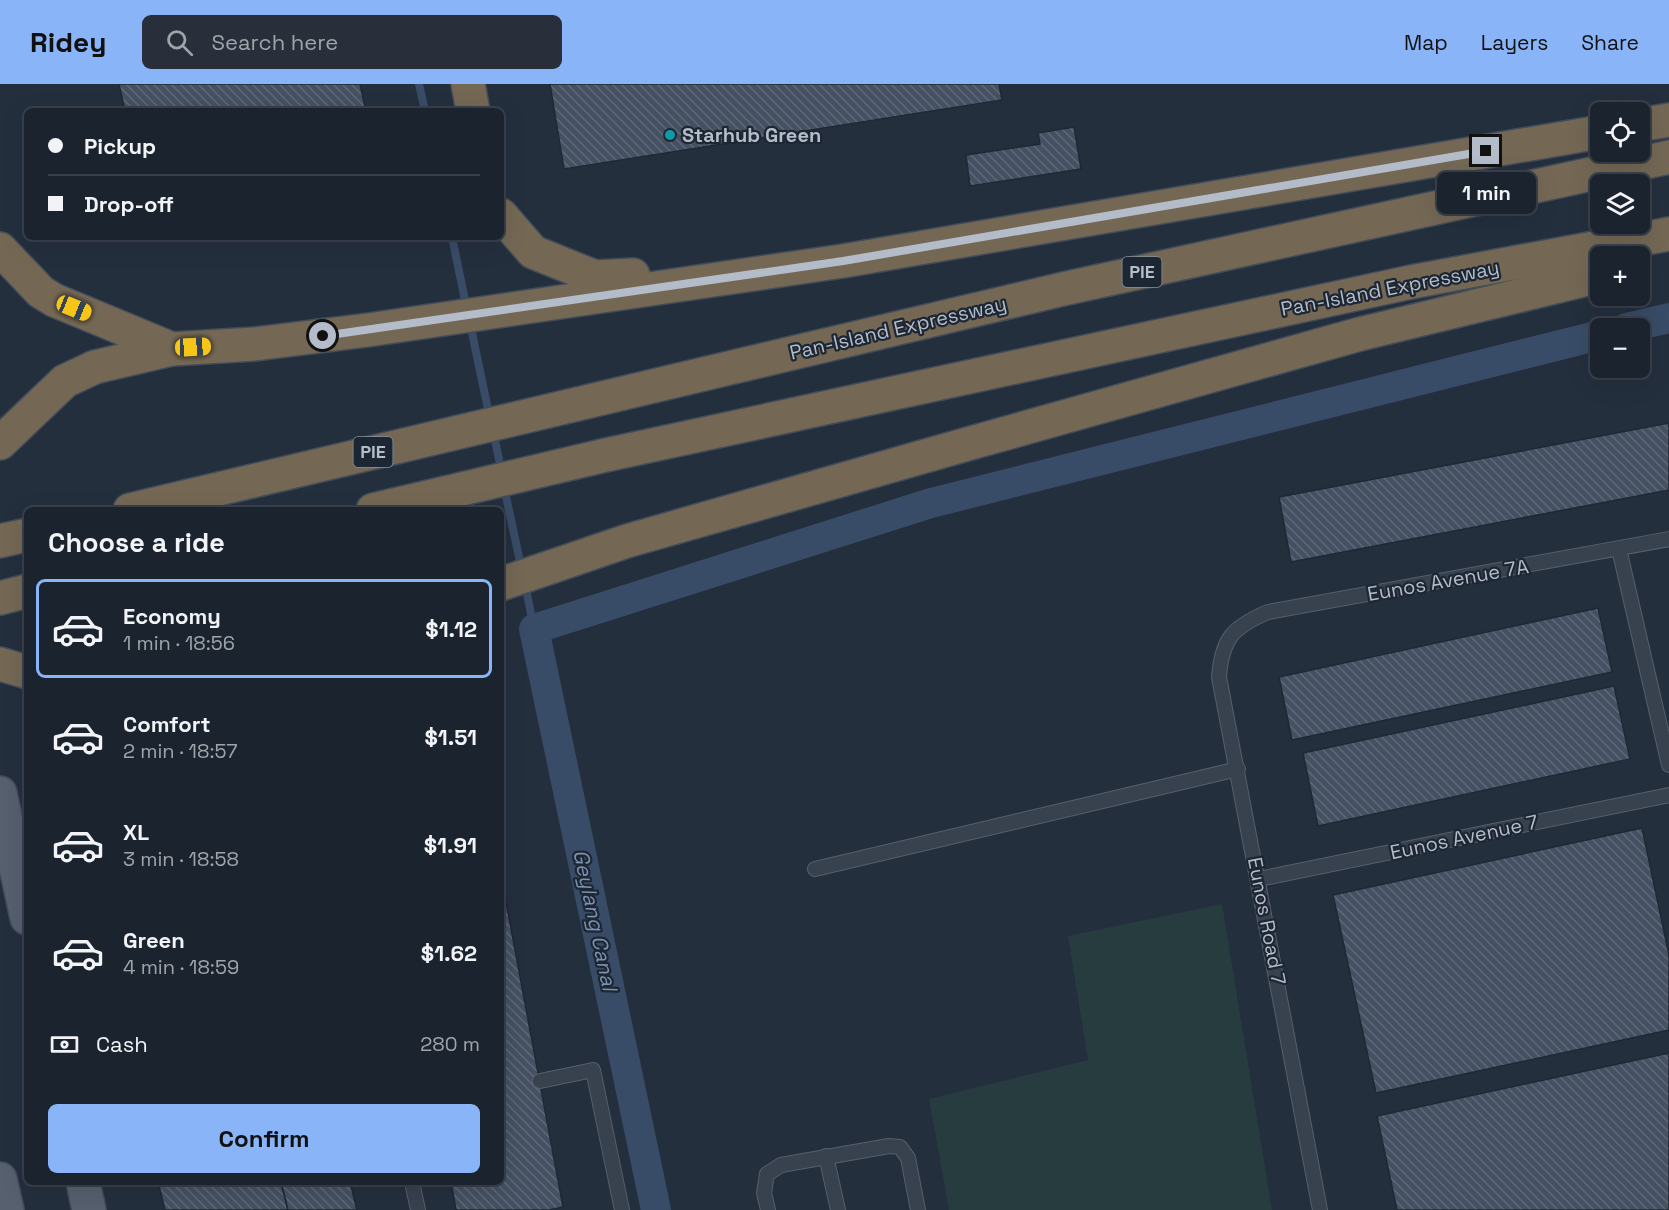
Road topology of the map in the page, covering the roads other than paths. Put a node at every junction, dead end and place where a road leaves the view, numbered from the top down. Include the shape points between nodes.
1 (468, 84) edge
2 (472, 108) edge
3 (1669, 120) edge
4 (1650, 123) edge
5 (1590, 134) edge
6 (1669, 157) edge
7 (504, 218) edge
8 (1648, 243) edge
9 (0, 249) edge
10 (843, 261) junction
11 (1590, 278) edge
12 (172, 349) junction
13 (0, 443) edge
14 (143, 507) edge
15 (386, 507) edge
16 (24, 536) edge
17 (1669, 539) edge
18 (0, 541) edge
19 (1619, 549) junction
20 (504, 583) edge
21 (24, 592) edge
22 (0, 598) edge
23 (1232, 634) joint
24 (0, 664) edge
25 (24, 671) edge
26 (1669, 765) edge
27 (1238, 769) junction
28 (0, 793) edge
29 (1669, 795) edge
30 (814, 869) dead end
31 (1259, 879) junction
32 (24, 904) edge
33 (540, 1081) dead end
34 (826, 1156) junction
35 (0, 1179) edge
36 (84, 1185) edge
37 (413, 1185) edge
38 (7, 1210) edge
39 (89, 1210) edge
40 (418, 1210) edge
41 (622, 1210) edge
42 (768, 1210) edge
43 (838, 1210) edge
44 (918, 1210) edge
45 (1320, 1210) edge

1 - 2 highway
3 - 4 highway
5 - 10 highway
6 - 14 highway, Pan-Island Expressway / PIE via 1063,289
7 - 10 highway via 533,252 595,278
8 - 15 highway, Pan-Island Expressway via 1400,284 606,455
9 - 12 highway via 41,292 54,300
10 - 12 highway via 255,344
11 - 20 highway via 1360,334 770,499
12 - 13 highway via 77,374
16 - 18 highway
17 - 19 lane, Eunos Avenue 7A
19 - 23 lane, Eunos Avenue 7A via 1268,612 1245,622
19 - 26 lane
21 - 22 highway
23 - 27 lane, Eunos Road 7 via 1221,656 1219,677
24 - 25 highway
27 - 30 lane
27 - 31 lane, Eunos Road 7
28 - 32 main road
29 - 31 lane, Eunos Avenue 7
31 - 45 lane, Eunos Road 7
33 - 41 lane via 593,1070
34 - 42 lane via 781,1165 766,1174 764,1193
34 - 43 lane
34 - 44 lane via 900,1147 908,1158
35 - 38 main road
36 - 39 main road
37 - 40 lane

